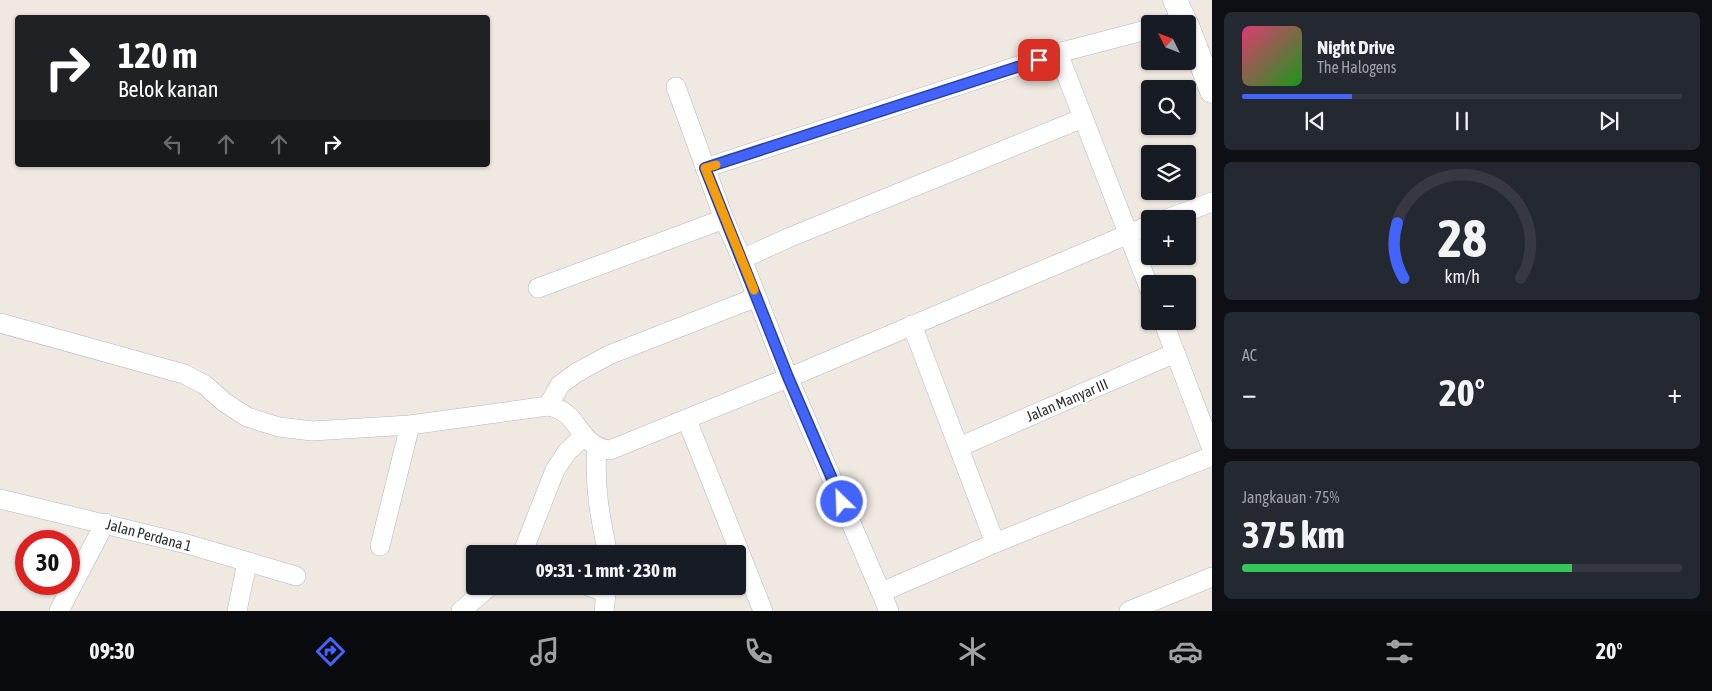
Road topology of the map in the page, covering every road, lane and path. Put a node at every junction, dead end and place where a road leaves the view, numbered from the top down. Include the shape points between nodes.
1 (1141, 31) edge
2 (1196, 36) edge
3 (1212, 53) edge
4 (1058, 54) junction
5 (1196, 54) edge
6 (676, 88) dead end
7 (1212, 91) edge
8 (1083, 118) junction
9 (705, 168) junction
10 (1212, 202) edge
11 (1191, 210) edge
12 (724, 219) junction
13 (1141, 229) edge
14 (1128, 234) junction
15 (742, 259) junction
16 (1144, 275) edge
17 (538, 288) dead end
18 (757, 297) junction
19 (0, 323) edge
20 (912, 325) junction
21 (1167, 330) edge
22 (1176, 353) junction
23 (788, 377) junction
24 (548, 406) junction
25 (687, 420) junction
26 (410, 425) junction
27 (590, 442) junction
28 (959, 447) junction
29 (1212, 449) edge
30 (1212, 456) edge
31 (0, 499) edge
32 (105, 523) junction
33 (996, 543) junction
34 (526, 545) edge
35 (606, 545) edge
36 (380, 546) dead end
37 (247, 562) junction
38 (296, 576) dead end
39 (1212, 577) edge
40 (882, 592) junction
41 (480, 595) edge
42 (59, 611) edge
43 (237, 611) edge
44 (461, 611) edge
45 (763, 611) edge
46 (889, 611) edge
47 (1129, 611) edge

1 - 4 street
2 - 3 street
4 - 8 street
4 - 9 street
5 - 7 street
6 - 9 street
8 - 14 street
8 - 15 street
9 - 12 street
10 - 11 street
12 - 15 street
12 - 17 street
13 - 14 street
14 - 16 street
14 - 20 street
15 - 18 street
18 - 23 street
18 - 24 street via 609,355 560,385
19 - 26 street via 184,374 205,385 248,417 279,427 312,431
20 - 23 street
20 - 28 street
21 - 22 street
22 - 28 street, Jalan Manyar III
22 - 29 street
23 - 25 street
23 - 40 street
24 - 26 street
24 - 27 street via 569,415
25 - 27 street via 610,450
25 - 45 street
26 - 36 street
27 - 34 street via 567,452 555,470
27 - 35 street
28 - 33 street
30 - 33 street
31 - 32 street, Jalan Perdana 1
32 - 37 street, Jalan Perdana 1
32 - 42 street
33 - 40 street
37 - 38 street, Jalan Perdana 1
37 - 43 street
39 - 47 street
40 - 46 street
41 - 44 street

